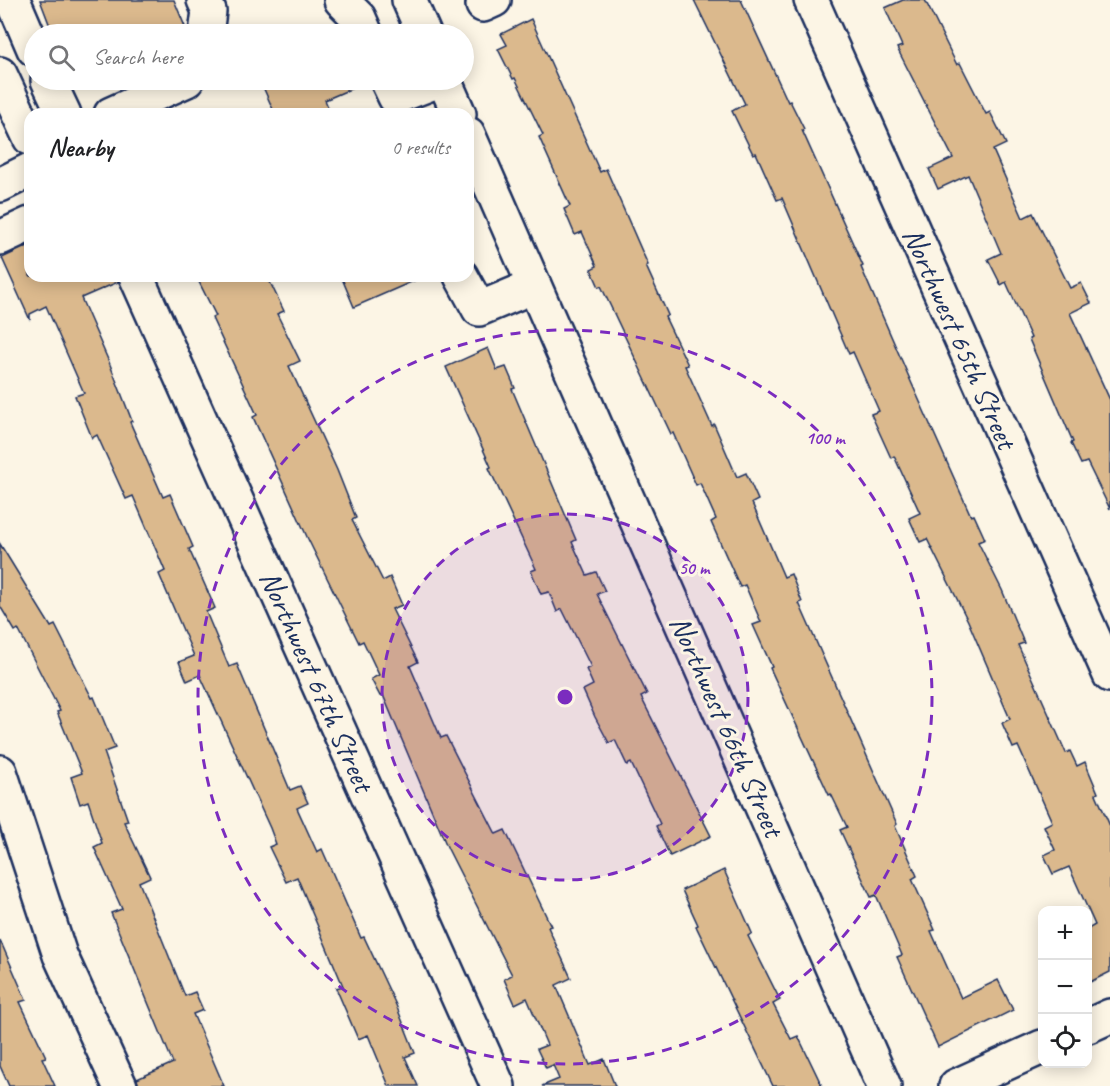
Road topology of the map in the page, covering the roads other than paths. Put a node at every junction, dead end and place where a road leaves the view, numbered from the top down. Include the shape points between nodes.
1 (13, 0) edge
2 (204, 0) edge
3 (340, 0) edge
4 (409, 0) edge
5 (811, 0) edge
6 (207, 24) edge
7 (362, 24) edge
8 (420, 24) edge
9 (24, 26) edge
10 (0, 74) edge
11 (53, 90) edge
12 (165, 90) edge
13 (410, 90) edge
14 (448, 90) edge
15 (389, 97) edge
16 (61, 108) edge
17 (124, 108) edge
18 (456, 108) edge
19 (24, 125) edge
20 (474, 148) edge
21 (24, 173) edge
22 (0, 185) edge
23 (24, 227) edge
24 (0, 237) edge
25 (139, 282) edge
26 (464, 282) edge
27 (534, 286) junction
28 (1110, 675) edge
29 (0, 772) edge
30 (1110, 1016) edge
31 (1092, 1024) edge
32 (1038, 1049) edge
33 (120, 1086) edge
34 (498, 1086) edge
35 (884, 1086) edge
36 (956, 1086) edge

1 - 9 street
2 - 6 street via 209,10
3 - 7 street
4 - 8 street
5 - 28 street, Northwest 65th Street
10 - 19 street
11 - 16 street
12 - 17 street
13 - 15 street
14 - 18 street
20 - 27 street, Northwest 66th Street
21 - 22 street
23 - 24 street
25 - 34 street, Northwest 67th Street
26 - 27 street via 479,309
27 - 35 street, Northwest 66th Street
29 - 33 street via 60,955
30 - 31 street
32 - 36 street

